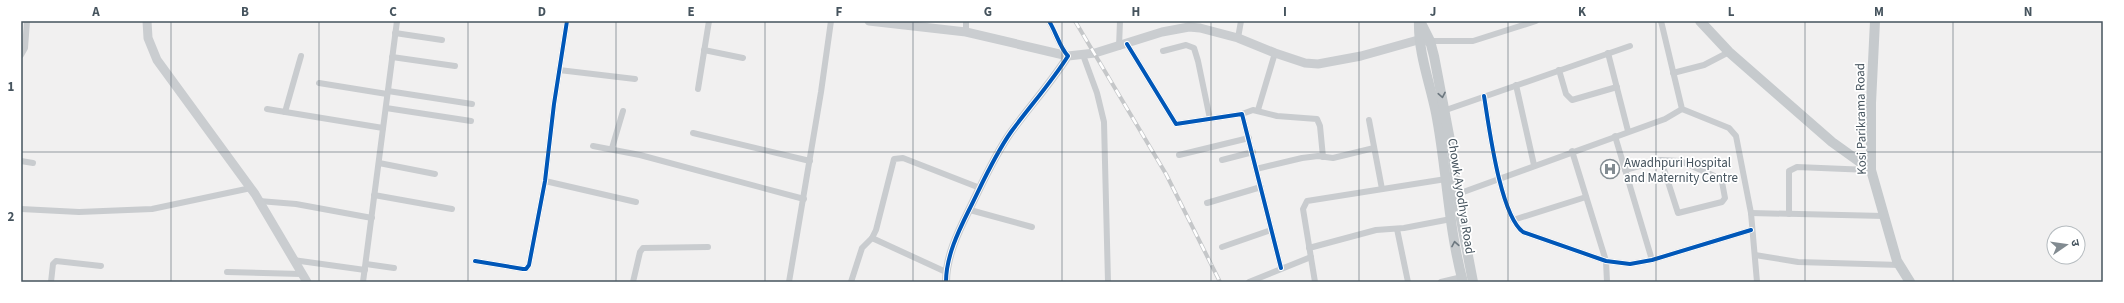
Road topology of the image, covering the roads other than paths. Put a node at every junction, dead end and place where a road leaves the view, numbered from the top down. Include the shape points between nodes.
1 (27, 21) edge
2 (147, 21) edge
3 (397, 21) edge
4 (567, 21) edge
5 (709, 21) edge
6 (831, 21) edge
7 (869, 21) edge
8 (966, 21) edge
9 (1049, 21) edge
10 (1120, 21) edge
11 (1241, 21) edge
12 (1420, 21) edge
13 (1514, 21) edge
14 (1536, 21) edge
15 (1661, 21) edge
16 (1700, 21) edge
17 (1875, 21) edge
18 (1515, 28) junction
19 (966, 32) junction
20 (395, 33) junction
21 (1238, 38) junction
22 (442, 40) dead end
23 (1418, 40) junction
24 (1430, 41) junction
25 (1123, 46) junction
26 (1630, 46) dead end
27 (704, 50) junction
28 (1162, 51) dead end
29 (1729, 52) junction
30 (1275, 53) junction
31 (1608, 53) junction
32 (21, 55) edge
33 (1084, 55) junction
34 (301, 56) dead end
35 (1068, 56) junction
36 (392, 57) junction
37 (744, 58) dead end
38 (455, 66) dead end
39 (559, 70) junction
40 (1559, 70) junction
41 (1673, 73) junction
42 (635, 79) dead end
43 (319, 83) dead end
44 (1516, 85) junction
45 (1617, 87) junction
46 (698, 89) dead end
47 (388, 92) junction
48 (1484, 96) junction
49 (472, 104) dead end
50 (386, 108) junction
51 (267, 109) dead end
52 (1682, 109) junction
53 (1258, 110) junction
54 (623, 111) dead end
55 (285, 112) junction
56 (1440, 112) junction
57 (1242, 114) junction
58 (1210, 119) junction
59 (1369, 120) dead end
60 (471, 121) dead end
61 (383, 128) junction
62 (1628, 131) junction
63 (693, 133) dead end
64 (1615, 136) junction
65 (1249, 138) junction
66 (593, 146) dead end
67 (612, 148) junction
68 (1374, 148) junction
69 (1572, 151) junction
70 (1252, 152) junction
71 (1179, 155) dead end
72 (1323, 157) junction
73 (1222, 160) dead end
74 (1661, 160) junction
75 (21, 161) edge
76 (810, 161) junction
77 (33, 163) dead end
78 (379, 163) junction
79 (1534, 165) junction
80 (1256, 168) junction
81 (1625, 170) junction
82 (1871, 170) junction
83 (435, 174) dead end
84 (1446, 179) junction
85 (1499, 179) junction
86 (545, 181) junction
87 (1261, 187) junction
88 (251, 188) junction
89 (980, 188) junction
90 (1382, 189) junction
91 (374, 194) junction
92 (1452, 196) junction
93 (1586, 197) junction
94 (804, 199) junction
95 (259, 201) junction
96 (636, 202) dead end
97 (1207, 203) dead end
98 (21, 209) edge
99 (452, 209) dead end
100 (970, 210) junction
101 (1751, 213) junction
102 (1789, 214) junction
103 (1884, 216) junction
104 (372, 218) junction
105 (1451, 219) junction
106 (1513, 220) junction
107 (1032, 227) dead end
108 (1397, 229) junction
109 (1271, 230) junction
110 (1751, 230) junction
111 (872, 238) junction
112 (708, 246) dead end
113 (1222, 247) dead end
114 (1309, 248) junction
115 (1755, 255) junction
116 (1310, 257) junction
117 (293, 260) junction
118 (1652, 260) junction
119 (475, 261) dead end
120 (1606, 261) junction
121 (1900, 265) junction
122 (100, 266) dead end
123 (365, 267) junction
124 (394, 268) dead end
125 (1281, 268) junction
126 (227, 272) dead end
127 (946, 272) junction
128 (301, 274) junction
129 (1462, 280) edge
130 (51, 282) edge
131 (307, 282) edge
132 (363, 282) edge
133 (633, 282) edge
134 (789, 282) edge
135 (851, 282) edge
136 (946, 282) edge
137 (1108, 282) edge
138 (1249, 282) edge
139 (1315, 282) edge
140 (1408, 282) edge
141 (1440, 282) edge
142 (1473, 282) edge
143 (1607, 282) edge
144 (1757, 282) edge
145 (1910, 282) edge

1 - 32 street via 25,48
2 - 88 main road via 148,38 157,60
3 - 20 street
4 - 39 street
5 - 27 street
6 - 76 street
7 - 19 main road
8 - 19 street
9 - 35 street
10 - 25 street
11 - 21 street
12 - 23 main road
12 - 24 main road
13 - 18 street
14 - 18 street
15 - 41 street
16 - 29 main road
17 - 82 main road, Kosi Parikrama Road via 1870,103
18 - 24 street via 1473,41
19 - 35 main road
20 - 22 street
20 - 36 street
21 - 25 main road via 1189,27 1162,32
21 - 30 main road
23 - 24 main road
23 - 30 main road via 1331,63 1305,63
23 - 56 main road
24 -> 56 main road
25 - 33 main road
25 - 58 street via 1176,124
26 - 31 street
27 - 37 street
27 - 46 street
28 - 58 street via 1186,45 1194,48
29 - 41 street via 1704,65
29 - 82 main road via 1832,142
30 - 53 street
31 - 40 street
31 - 45 street
33 - 35 main road
33 - 137 street via 1098,93 1104,122
34 - 55 street
35 - 89 street via 1050,84 1010,133
36 - 38 street
36 - 47 street
39 - 42 street
39 - 86 street
40 - 44 street
40 - 45 street via 1566,94 1572,100
41 - 52 street
43 - 47 street
44 - 48 street
44 - 79 street
45 - 62 street
47 - 49 street
47 - 50 street
48 - 56 street
48 - 85 street
50 - 60 street
50 - 61 street
51 - 55 street
52 - 62 street via 1665,119
52 - 101 street via 1734,131
53 - 57 street
53 - 72 street via 1277,116 1317,119
54 - 67 street
55 - 61 street
56 - 84 main road, Chowk Ayodhya Road
56 - 92 main road
57 - 58 street
57 - 65 street
59 - 68 street
61 - 78 street
62 - 64 street
63 - 76 street
64 - 69 street
64 - 81 street
65 - 70 street
65 - 71 street
66 - 67 street
67 - 94 street
68 - 72 street via 1333,158
68 - 90 street
69 - 79 street
69 - 93 street
70 - 73 street
70 - 80 street
72 - 80 street via 1302,158
74 - 74 street via 1680,160 1717,177 1722,182 1725,198 1722,202 1678,213
74 - 81 street
75 - 77 street
76 - 94 street
78 - 83 street
78 - 91 street
79 - 85 street
80 - 87 street
81 - 118 street
82 - 102 street via 1793,167 1789,171
82 - 103 main road, Kosi Parikrama Road
84 - 90 street
84 - 92 main road, Chowk Ayodhya Road
85 - 92 street
85 - 106 street
86 - 96 street
86 - 119 street via 529,265 526,269
87 - 97 street
87 - 109 street
88 - 95 main road
88 - 98 street via 205,200 152,209 79,212
89 - 100 street
89 - 111 street via 903,158 894,159
90 - 114 street via 1307,201 1303,210
91 - 99 street
91 - 104 street
92 - 105 main road, Chowk Ayodhya Road
92 - 142 main road
93 - 106 street
93 - 120 street
94 - 134 street
95 - 104 street via 296,204
95 - 117 main road
100 - 107 street
100 - 127 street via 950,254
101 - 102 street
101 - 110 street
102 - 103 street
103 - 121 main road, Kosi Parikrama Road
104 - 123 street
105 - 108 street
129 -> 105 main road, Chowk Ayodhya Road
106 - 120 street via 1523,232
108 - 114 street via 1376,230
108 - 140 street
109 - 113 street
109 - 125 street
110 - 115 street
110 - 118 street
111 - 127 street
111 - 135 street via 862,248
112 - 133 street via 643,248
114 - 116 street
115 - 121 street via 1798,262
115 - 144 street
116 - 125 street
116 - 139 street
117 - 123 street
117 - 128 main road
118 - 120 street via 1630,264
120 - 143 street
121 - 145 main road, Kosi Parikrama Road
122 - 130 street via 56,261 52,264
123 - 124 street
123 - 132 street
125 - 138 street
126 - 128 street
127 - 136 street
128 - 131 main road
129 - 141 street

